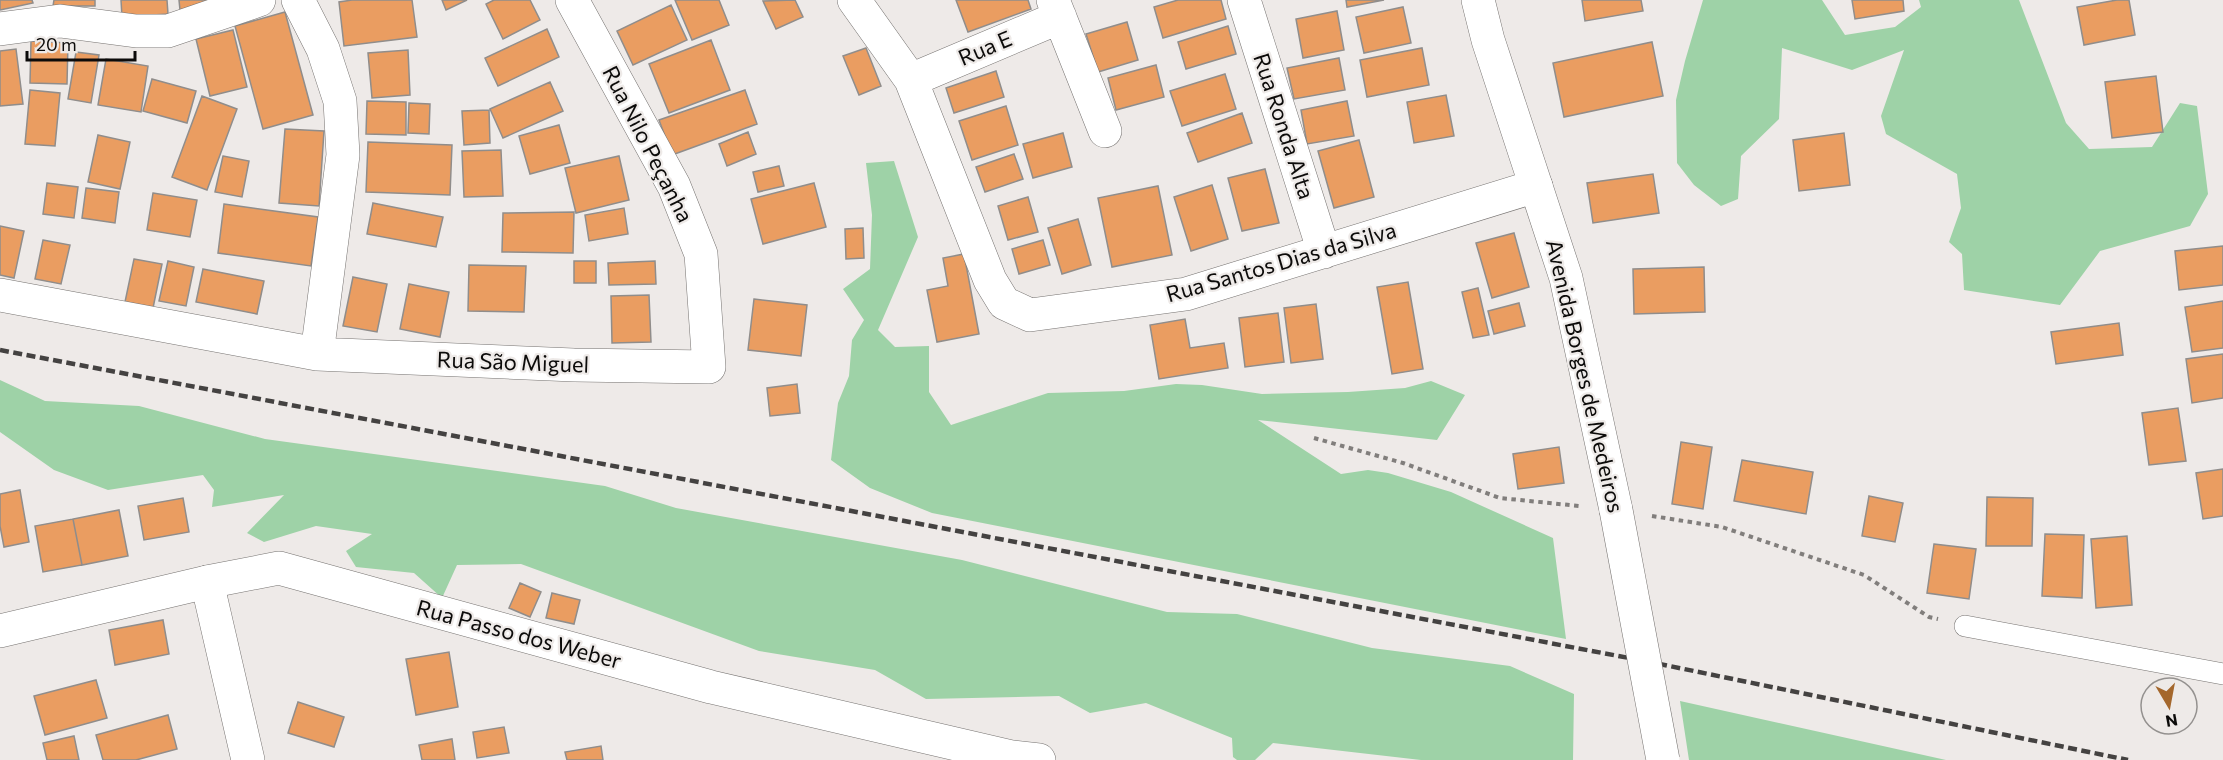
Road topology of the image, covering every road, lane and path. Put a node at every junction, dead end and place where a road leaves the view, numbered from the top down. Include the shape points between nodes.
1 (259, 0) edge
2 (298, 0) edge
3 (572, 0) edge
4 (854, 0) edge
5 (1244, 0) edge
6 (1478, 0) edge
7 (1057, 8) edge
8 (0, 30) edge
9 (911, 80) junction
10 (1105, 131) dead end
11 (1536, 186) junction
12 (1324, 252) junction
13 (0, 295) edge
14 (317, 354) junction
15 (709, 367) joint
16 (207, 582) junction
17 (1965, 626) dead end
18 (0, 631) edge
19 (2223, 674) edge
20 (248, 760) edge
21 (1039, 760) edge
22 (1663, 760) edge

1 - 8 street via 168,31 60,21
2 - 14 street via 323,49 340,101 343,155
3 - 15 street, Rua Nilo Peçanha via 674,186 701,254
4 - 9 street, Rua Santos Dias da Silva
5 - 12 street, Rua Ronda Alta
6 - 11 street, Avenida Borges de Medeiros
7 - 9 street, Rua E
7 - 10 street
9 - 12 street, Rua Santos Dias da Silva via 990,280 1004,303 1030,315 1186,294
11 - 12 street, Rua Santos Dias da Silva
11 - 22 street, Avenida Borges de Medeiros, bridge via 1566,278 1616,510
13 - 14 street, Rua São Miguel
14 - 15 street, Rua São Miguel
16 - 18 street, Rua Passo dos Weber
16 - 20 street
16 - 21 street, Rua Passo dos Weber via 279,568 711,687
17 - 19 lane

